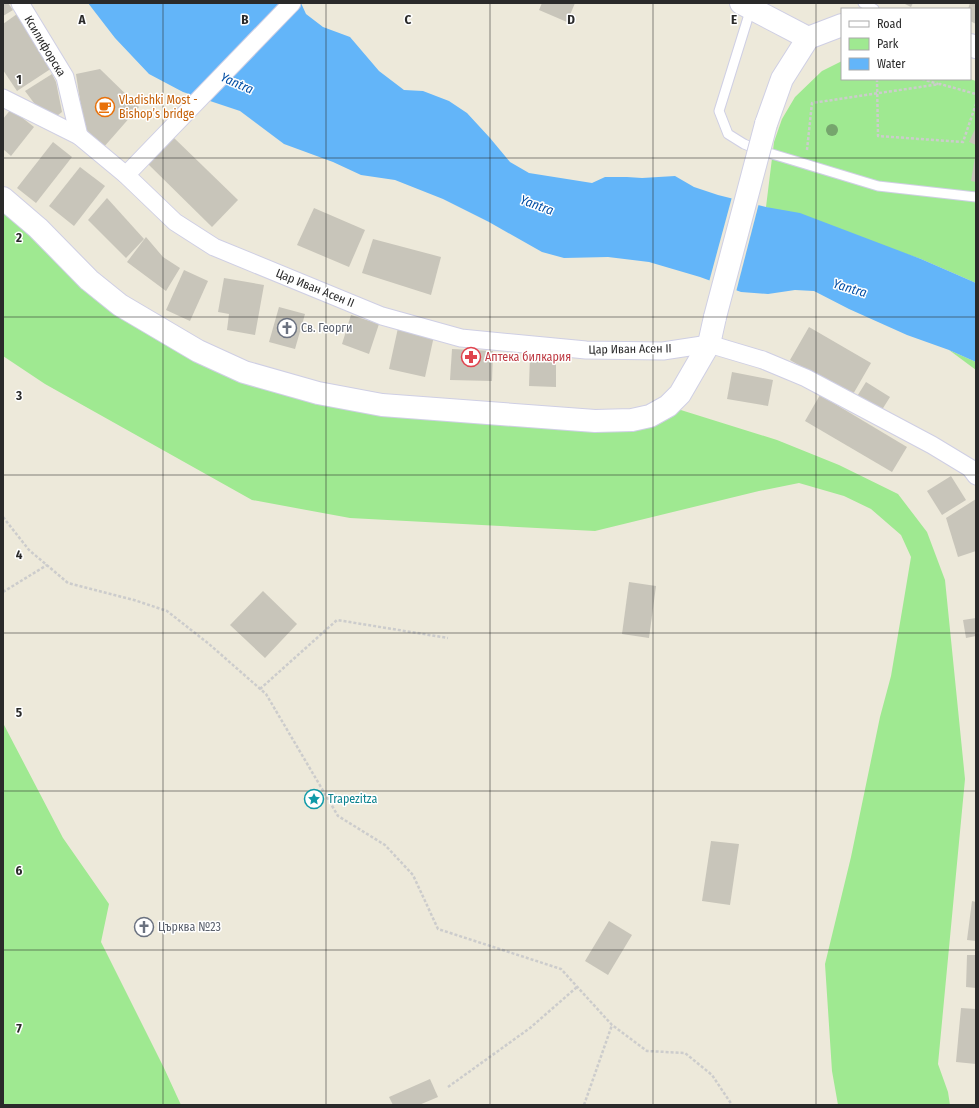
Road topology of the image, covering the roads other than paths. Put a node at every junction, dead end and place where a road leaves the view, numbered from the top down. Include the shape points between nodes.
1 (20, 3) edge
2 (292, 3) edge
3 (863, 3) edge
4 (746, 5) edge
5 (872, 8) edge
6 (841, 25) edge
7 (808, 38) junction
8 (3, 87) edge
9 (8, 100) edge
10 (79, 136) junction
11 (126, 175) junction
12 (976, 197) edge
13 (3, 198) edge
14 (710, 344) junction
15 (976, 476) edge

1 - 10 street, Ксилифорска via 64,77
2 - 11 street
3 - 5 lane
4 - 7 street
4 - 12 lane via 719,111 728,134 744,144 878,186
6 - 7 street
7 - 14 street, bridge via 782,79 766,124
8 - 9 street
9 - 10 street, Цар Иван Асен II
10 - 11 street, Цар Иван Асен II
11 - 14 street, Цар Иван Асен II via 175,222 214,247 382,316 461,338 586,350 663,351
13 - 14 street via 38,228 89,280 120,305 198,351 244,372 318,394 382,405 595,421 632,420 650,416 668,406 680,394
14 - 15 street, Цар Иван Асен II via 763,360 806,378 932,445 970,468

